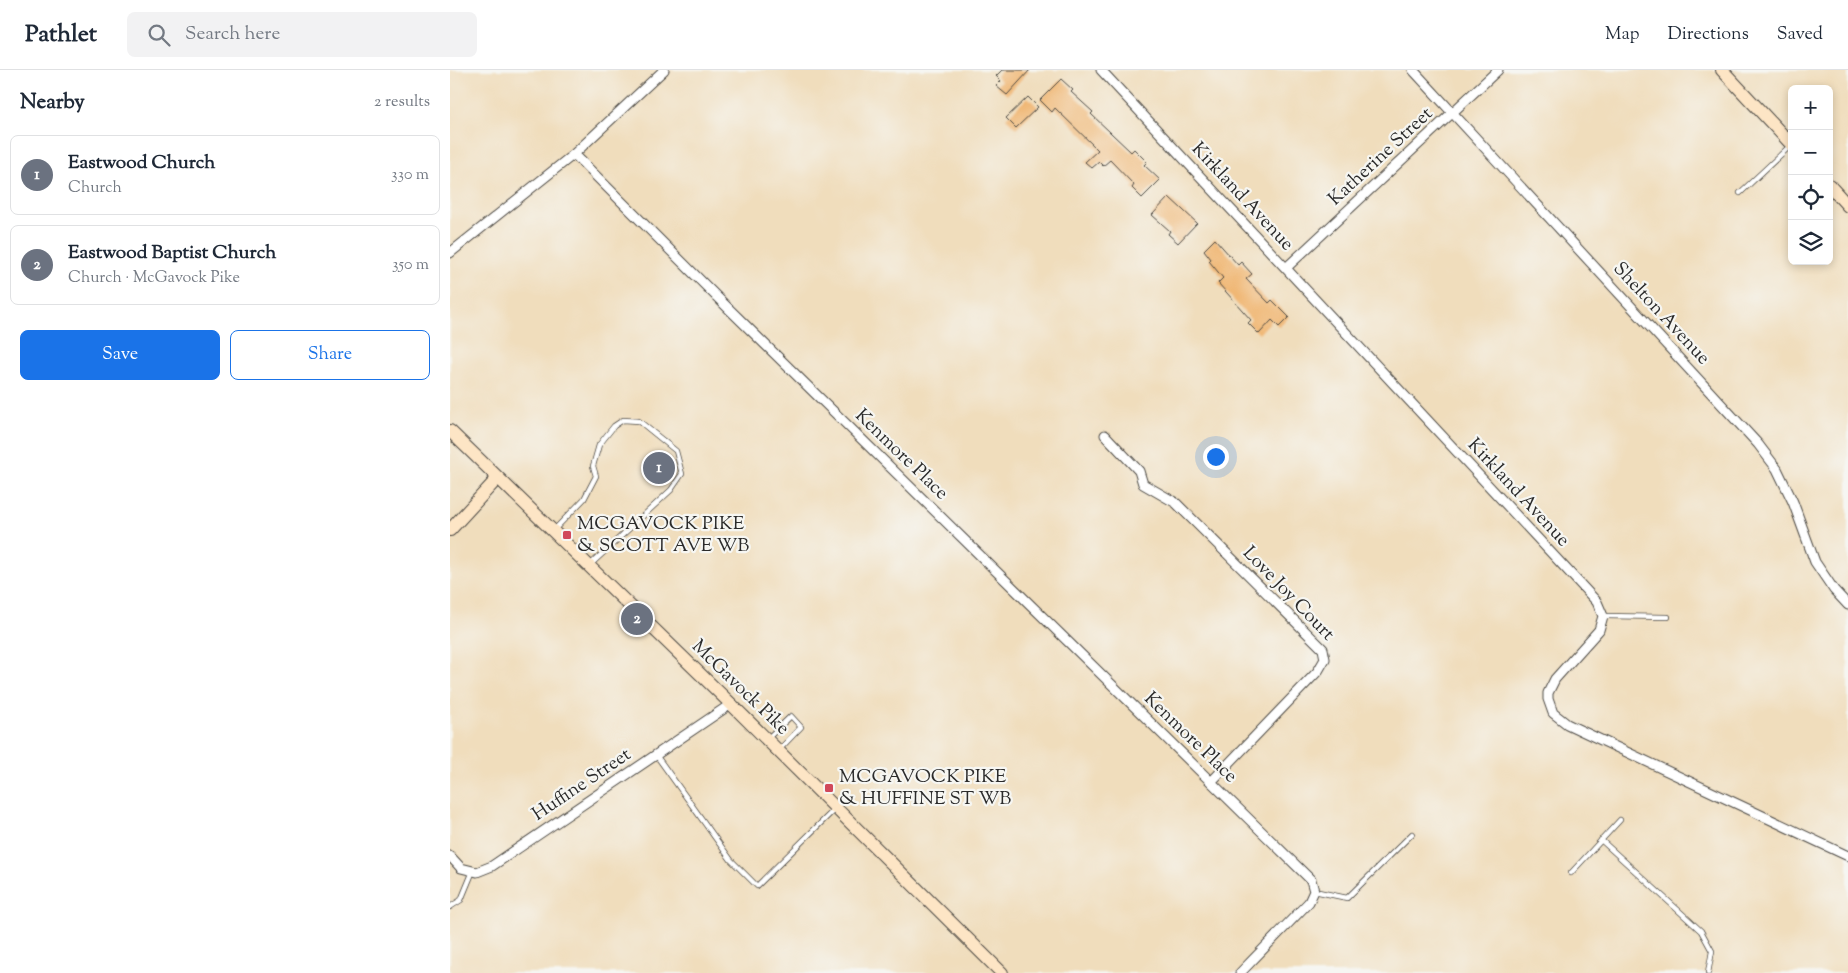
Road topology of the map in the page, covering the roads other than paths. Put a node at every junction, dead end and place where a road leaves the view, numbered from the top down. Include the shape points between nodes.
1 (664, 70) edge
2 (1101, 70) edge
3 (1413, 70) edge
4 (1498, 70) edge
5 (1722, 70) edge
6 (1452, 112) junction
7 (1788, 141) edge
8 (1788, 149) edge
9 (574, 154) junction
10 (1833, 189) edge
11 (1740, 193) dead end
12 (1848, 206) edge
13 (450, 252) edge
14 (1286, 268) junction
15 (450, 431) edge
16 (1105, 435) dead end
17 (497, 479) junction
18 (450, 530) edge
19 (552, 532) junction
20 (588, 567) junction
21 (1848, 605) edge
22 (1603, 616) junction
23 (1668, 617) dead end
24 (731, 704) junction
25 (766, 739) junction
26 (778, 750) junction
27 (656, 755) junction
28 (1211, 782) junction
29 (836, 808) junction
30 (1620, 820) dead end
31 (1412, 834) dead end
32 (1601, 840) junction
33 (450, 856) edge
34 (1848, 856) edge
35 (473, 871) junction
36 (1571, 874) dead end
37 (1314, 891) junction
38 (450, 907) edge
39 (1002, 973) edge
40 (1240, 973) edge
41 (1708, 973) edge

1 - 9 street
2 - 14 street, Kirkland Avenue
3 - 6 street, Shelton Avenue
4 - 6 street, Katherine Street
5 - 7 street
6 - 14 street, Katherine Street
6 - 21 street, Shelton Avenue via 1758,444 1777,469 1793,502 1815,562
8 - 11 lane
9 - 13 street
9 - 28 street, Kenmore Place
10 - 12 street
14 - 22 street, Kirkland Avenue via 1597,602
15 - 17 street, McGavock Pike
16 - 28 street, Love Joy Court via 1140,470 1143,484 1176,503 1323,649 1325,660 1318,671
17 - 18 street
17 - 19 street, McGavock Pike
19 - 20 street, McGavock Pike
19 - 20 lane via 584,499 596,476 593,466 600,445 614,426 623,420 639,421 676,451 682,474 671,490
20 - 24 street, McGavock Pike
22 - 23 lane
22 - 34 street via 1599,630 1555,679 1548,693 1553,713 1567,724
24 - 25 street, McGavock Pike
24 - 27 street, Huffine Street
25 - 26 street, McGavock Pike
25 - 26 lane via 791,716 801,727
26 - 29 street, McGavock Pike
27 - 29 lane via 731,860 757,886
27 - 35 street, Huffine Street via 492,866
28 - 37 street, Kenmore Place via 1311,880
29 - 39 street, McGavock Pike
30 - 32 lane
31 - 37 lane via 1347,898
32 - 36 lane
32 - 41 lane via 1701,931 1712,951
33 - 35 street via 461,868
35 - 38 lane via 460,900
37 - 40 street via 1309,902

